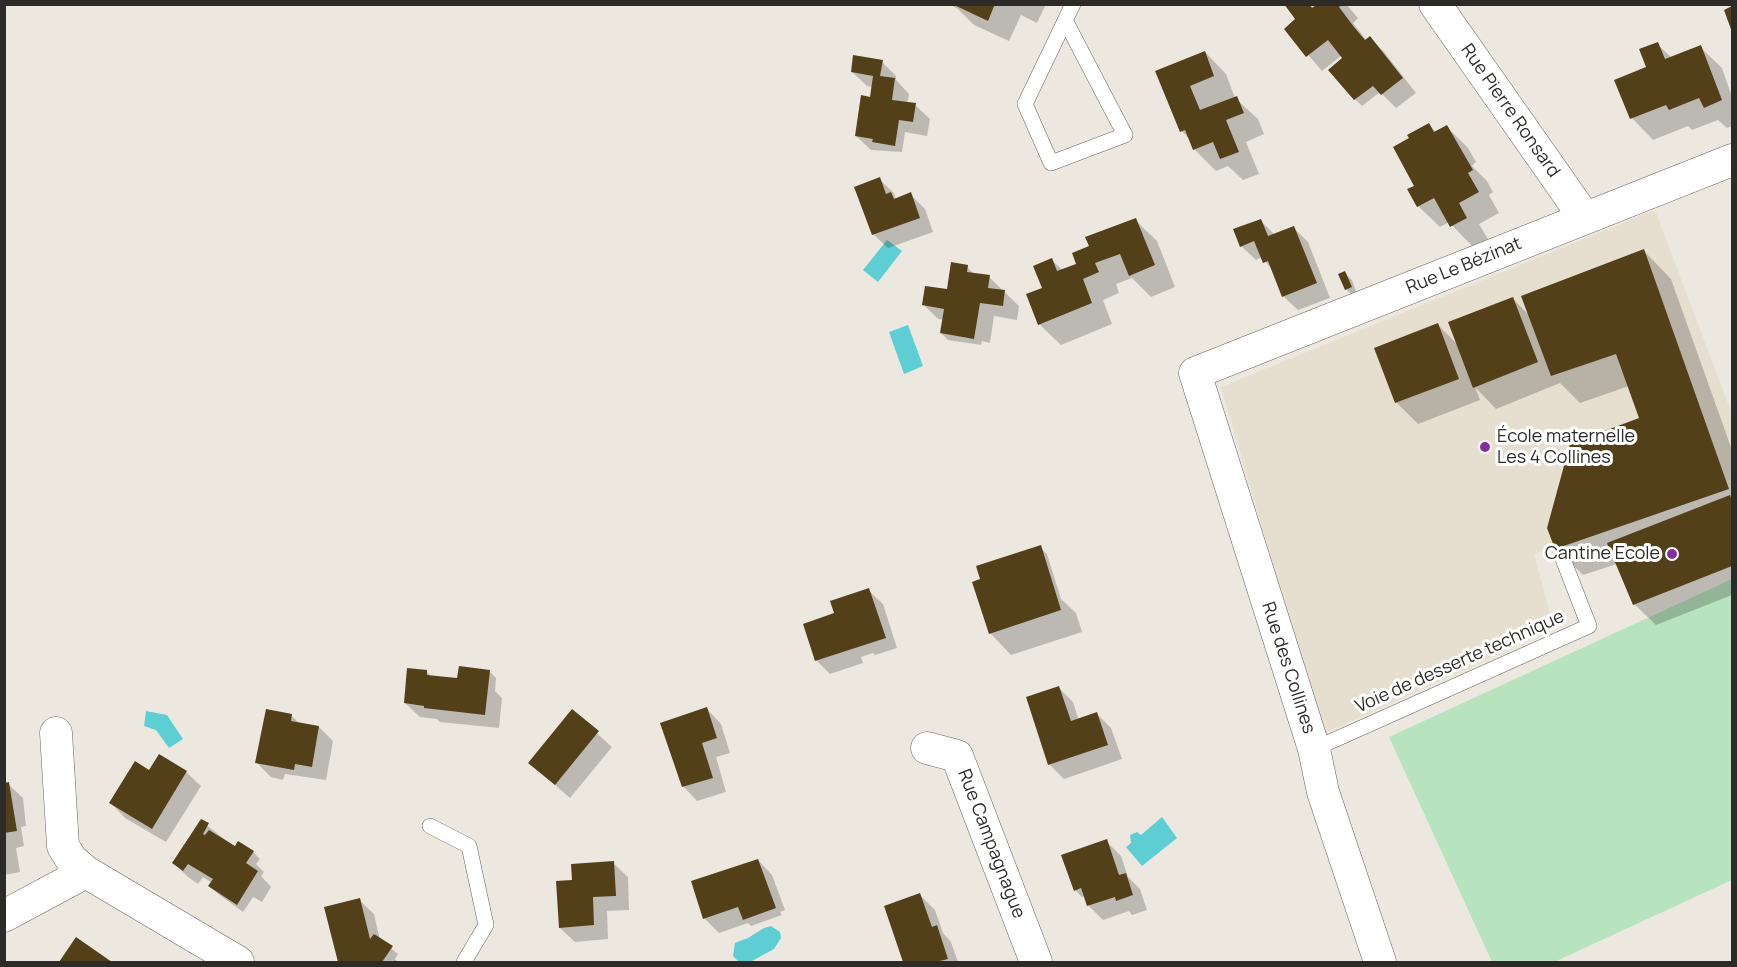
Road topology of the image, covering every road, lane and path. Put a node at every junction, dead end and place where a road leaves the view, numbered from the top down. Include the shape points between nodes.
1 (1073, 4) edge
2 (1435, 4) edge
3 (1066, 22) junction
4 (1732, 160) edge
5 (1585, 218) junction
6 (1195, 373) joint
7 (1563, 559) dead end
8 (56, 733) dead end
9 (927, 748) dead end
10 (1314, 749) junction
11 (430, 826) dead end
12 (86, 872) junction
13 (4, 916) edge
14 (238, 963) edge
15 (464, 963) edge
16 (1036, 963) edge
17 (1380, 963) edge

1 - 3 lane
2 - 5 street, Rue Pierre Ronsard
3 - 3 lane via 1026,104 1051,163 1125,135
4 - 5 street, Rue Le Bézinat
5 - 6 street, Rue Le Bézinat
6 - 10 street, Rue des Collines
7 - 10 lane, Voie de desserte technique via 1589,626
8 - 12 street via 63,846
9 - 16 street, Rue Campagnague via 957,756
10 - 17 street, Rue des Collines via 1323,792
11 - 15 lane via 468,846 486,925
12 - 13 street
12 - 14 street

